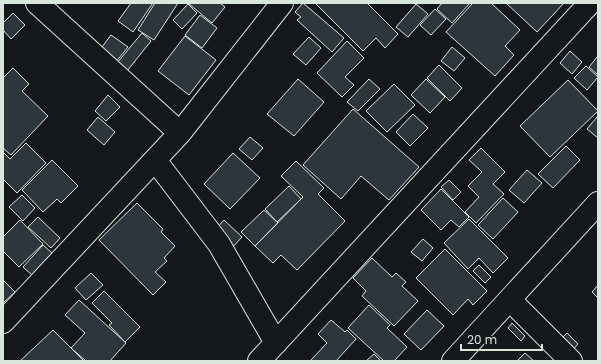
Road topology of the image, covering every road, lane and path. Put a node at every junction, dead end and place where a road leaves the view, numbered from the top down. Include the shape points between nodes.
1 (37, 3) edge
2 (282, 3) edge
3 (590, 3) edge
4 (180, 133) junction
5 (155, 160) junction
6 (598, 203) edge
7 (510, 300) junction
8 (3, 322) edge
9 (276, 343) junction
10 (259, 361) edge
11 (453, 361) edge
12 (570, 361) edge

1 - 4 street
2 - 4 street
3 - 9 street
4 - 5 street
5 - 8 street
5 - 9 street via 219,244
6 - 7 street
7 - 11 street
7 - 12 street
9 - 10 street

